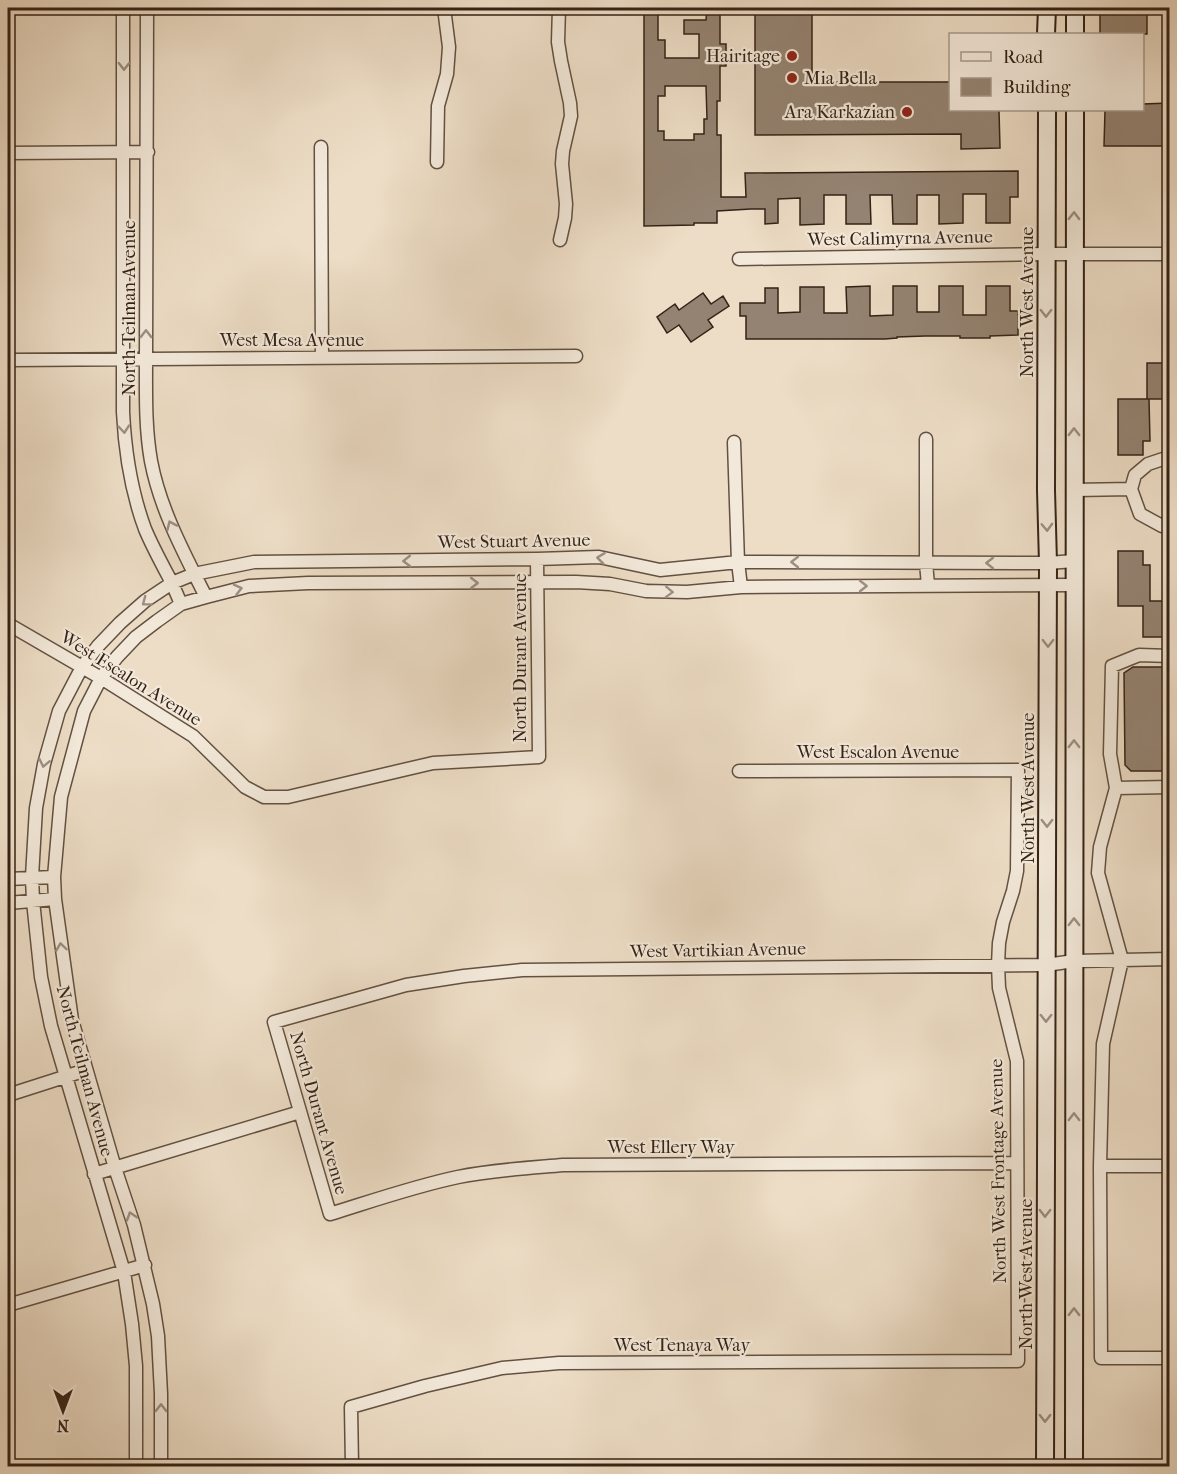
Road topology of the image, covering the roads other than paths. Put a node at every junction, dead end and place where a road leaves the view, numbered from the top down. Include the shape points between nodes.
1 (123, 8) edge
2 (147, 8) edge
3 (444, 8) edge
4 (559, 8) edge
5 (1047, 8) edge
6 (1075, 8) edge
7 (1046, 33) edge
8 (1075, 33) edge
9 (1047, 111) edge
10 (1075, 111) edge
11 (321, 147) dead end
12 (124, 152) junction
13 (148, 152) junction
14 (8, 153) edge
15 (437, 162) dead end
16 (560, 240) dead end
17 (1046, 254) junction
18 (1074, 254) junction
19 (1170, 254) edge
20 (739, 259) dead end
21 (576, 356) dead end
22 (322, 358) junction
23 (123, 359) junction
24 (146, 359) junction
25 (8, 360) edge
26 (926, 439) dead end
27 (734, 442) dead end
28 (1170, 459) edge
29 (1131, 489) junction
30 (1075, 490) junction
31 (1170, 524) edge
32 (537, 560) junction
33 (1074, 561) junction
34 (738, 562) junction
35 (926, 563) junction
36 (1048, 563) junction
37 (194, 574) junction
38 (537, 582) junction
39 (172, 583) junction
40 (928, 585) junction
41 (1048, 585) junction
42 (1074, 585) junction
43 (741, 586) junction
44 (206, 597) junction
45 (181, 604) junction
46 (8, 624) edge
47 (1170, 656) edge
48 (82, 667) junction
49 (101, 678) junction
50 (538, 757) joint
51 (1018, 770) joint
52 (739, 771) dead end
53 (1170, 787) edge
54 (1116, 788) junction
55 (32, 877) junction
56 (54, 877) junction
57 (8, 879) edge
58 (55, 899) junction
59 (33, 900) junction
60 (8, 903) edge
61 (1170, 959) edge
62 (1122, 960) junction
63 (1074, 961) junction
64 (999, 965) junction
65 (1046, 965) junction
66 (274, 1022) joint
67 (86, 1071) junction
68 (66, 1077) junction
69 (8, 1095) edge
70 (300, 1112) junction
71 (1017, 1163) junction
72 (1100, 1166) junction
73 (1170, 1166) edge
74 (115, 1168) junction
75 (94, 1174) junction
76 (330, 1214) joint
77 (145, 1265) junction
78 (124, 1272) junction
79 (8, 1305) edge
80 (1170, 1358) edge
81 (1018, 1361) joint
82 (136, 1467) edge
83 (160, 1467) edge
84 (352, 1467) edge
85 (1045, 1467) edge
86 (1074, 1467) edge

1 -> 12 street, North Teilman Avenue
2 - 13 street, North Teilman Avenue
3 - 15 street via 449,47 438,106
4 - 16 street via 558,42 571,116 563,151 566,204
5 - 7 main road
6 - 8 main road
9 - 17 main road, North West Avenue
18 -> 10 main road
11 - 22 street
12 - 13 street
12 - 14 street
12 - 23 street, North Teilman Avenue
24 -> 13 street, North Teilman Avenue
17 - 18 street, West Calimyrna Avenue
17 - 20 street, West Calimyrna Avenue
17 -> 36 main road, North West Avenue
18 - 19 street, West Calimyrna Avenue
30 -> 18 main road
21 - 22 street, West Mesa Avenue
22 - 24 street, West Mesa Avenue
23 - 24 street, West Mesa Avenue
23 - 25 street, West Mesa Avenue
23 -> 39 street, North Teilman Avenue via 128,465 146,530
37 -> 24 street, North Teilman Avenue via 169,522 153,470 148,441
26 - 35 street
27 - 34 street
28 - 29 street via 1148,464 1135,475
29 - 30 street
29 - 31 street via 1140,514 1162,526
30 - 33 main road
34 -> 32 street, West Stuart Avenue via 660,570 598,556
32 -> 37 street, West Stuart Avenue via 254,562
32 - 38 street, North Durant Avenue
33 - 36 street, West Stuart Avenue
33 - 42 main road
35 -> 34 street, West Stuart Avenue
34 - 43 street
36 -> 35 street, West Stuart Avenue
35 - 40 street
36 - 41 main road, North West Avenue
37 - 39 street, West Stuart Avenue
37 - 44 street, North Teilman Avenue
38 -> 43 street via 687,592
44 -> 38 street via 249,586 284,584
38 - 50 street, North Durant Avenue
39 - 45 street, North Teilman Avenue
39 -> 48 street, North Teilman Avenue via 120,623
40 - 41 street
43 -> 40 street
41 - 42 street
41 -> 65 main road, North West Avenue
63 -> 42 main road
44 - 45 street
45 - 49 street, North Teilman Avenue via 136,638
46 - 48 street, West Escalon Avenue
47 - 54 street via 1139,656 1112,666 1110,754
48 - 49 street, West Escalon Avenue
48 -> 55 street, North Teilman Avenue via 59,711 44,764 36,808
49 - 50 street, West Escalon Avenue via 193,736 245,787 264,797 288,797 433,763
49 - 56 street, North Teilman Avenue via 84,711 61,797
51 - 52 street, West Escalon Avenue
51 - 64 street, North West Frontage Avenue via 1017,871 1003,922
53 - 54 street
54 - 62 street via 1100,847 1098,873
55 - 56 street
55 - 57 street
55 - 59 street, North Teilman Avenue
56 - 58 street, North Teilman Avenue
58 - 59 street
67 -> 58 street, North Teilman Avenue via 72,1020
59 - 60 street
59 - 68 street, North Teilman Avenue via 41,977
61 - 62 street, West Vartikian Avenue
62 - 63 street, West Vartikian Avenue
62 - 72 street via 1103,1044
63 - 65 street, West Vartikian Avenue
86 -> 63 main road
64 - 65 street, West Vartikian Avenue
64 - 66 street, West Vartikian Avenue via 522,970 406,986
64 - 71 street, North West Frontage Avenue via 999,988 1017,1061
65 -> 85 main road, North West Avenue
66 - 70 street, North Durant Avenue
67 - 68 street
67 - 74 street, North Teilman Avenue
68 - 69 street
68 - 75 street, North Teilman Avenue
70 - 74 street
70 - 76 street, North Durant Avenue
71 - 76 street, West Ellery Way via 574,1165 511,1169 458,1177
71 - 81 street, North West Frontage Avenue
72 - 73 street
72 - 80 street via 1101,1358
74 - 75 street
77 -> 74 street, North Teilman Avenue
75 - 78 street, North Teilman Avenue
77 - 78 street
83 -> 77 street, North Teilman Avenue via 158,1336
78 - 79 street
78 - 82 street, North Teilman Avenue via 136,1366
81 - 84 street, West Tenaya Way via 559,1363 492,1370 351,1407

